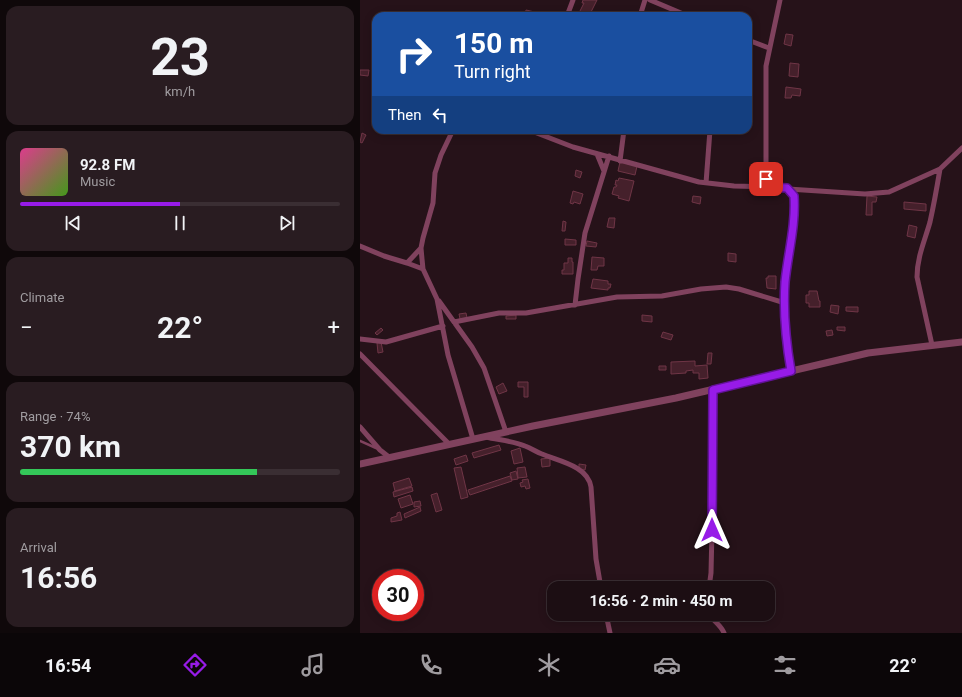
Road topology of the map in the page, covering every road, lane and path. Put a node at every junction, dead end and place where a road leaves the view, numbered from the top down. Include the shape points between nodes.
1 (573, 0) edge
2 (645, 0) edge
3 (650, 0) edge
4 (780, 0) edge
5 (568, 12) edge
6 (641, 12) edge
7 (678, 12) edge
8 (752, 42) edge
9 (769, 48) junction
10 (451, 134) edge
11 (539, 134) edge
12 (623, 134) edge
13 (710, 134) edge
14 (962, 148) edge
15 (597, 154) junction
16 (609, 156) junction
17 (620, 161) junction
18 (940, 169) junction
19 (604, 172) junction
20 (706, 183) junction
21 (769, 187) junction
22 (787, 188) junction
23 (360, 246) edge
24 (421, 248) junction
25 (407, 263) junction
26 (423, 269) junction
27 (437, 299) junction
28 (785, 303) junction
29 (575, 305) junction
30 (454, 322) junction
31 (442, 326) junction
32 (360, 339) edge
33 (962, 342) edge
34 (932, 345) junction
35 (360, 354) edge
36 (791, 371) junction
37 (713, 390) junction
38 (360, 427) edge
39 (506, 432) junction
40 (485, 437) junction
41 (473, 439) junction
42 (360, 441) edge
43 (449, 444) junction
44 (380, 450) junction
45 (389, 457) junction
46 (360, 464) edge
47 (599, 581) edge
48 (710, 581) edge
49 (607, 621) edge
50 (714, 621) edge
51 (610, 633) edge
52 (724, 633) edge

1 - 5 street
2 - 6 street
3 - 7 street
4 - 9 street
8 - 9 street
9 - 21 street via 766,66 766,179
10 - 24 street via 435,173 433,203
11 - 15 street via 573,148
12 - 17 street
13 - 20 street
14 - 18 street
15 - 16 street
15 - 19 street
16 - 17 street
16 - 19 street
17 - 20 street
18 - 22 street via 902,187 879,193
18 - 34 street via 930,221 917,268
19 - 29 street via 585,233
20 - 21 street
21 - 22 street
22 - 28 street via 794,196 794,201
23 - 25 street
24 - 25 street
24 - 26 street
25 - 26 street
26 - 27 street
27 - 30 street
27 - 31 street
28 - 29 street via 726,287 662,296 617,297
28 - 36 street
29 - 30 street via 526,313 499,313
30 - 39 street via 484,368
31 - 32 street via 386,342
31 - 41 street
33 - 34 street
34 - 36 street via 868,353
35 - 43 street
36 - 37 street
37 - 39 street
37 - 48 street
38 - 44 street
39 - 40 street
40 - 41 street
40 - 47 street via 532,448 571,465 588,478 591,487
41 - 43 street
42 - 44 lane
43 - 45 street
44 - 45 street
45 - 46 street
49 - 51 street
50 - 52 street

